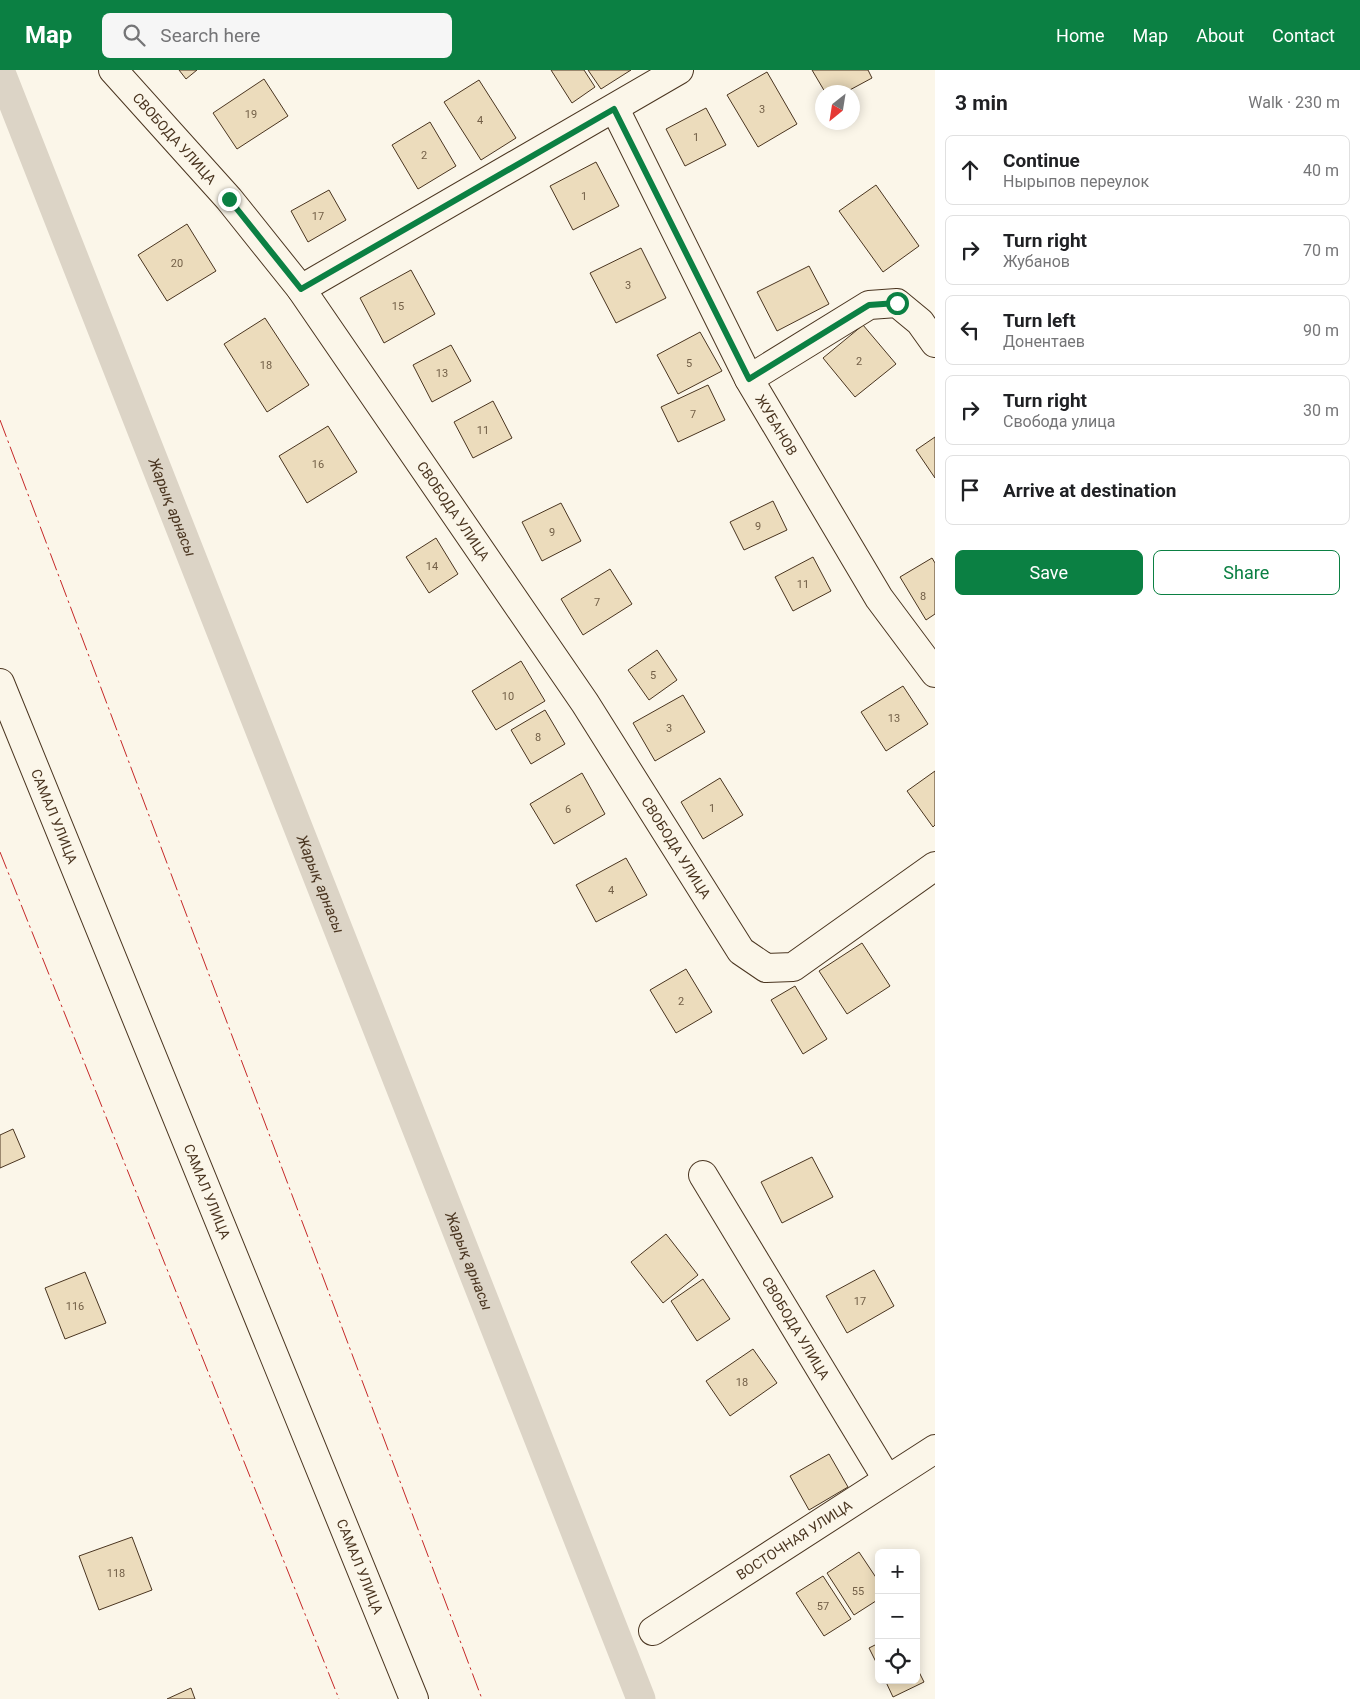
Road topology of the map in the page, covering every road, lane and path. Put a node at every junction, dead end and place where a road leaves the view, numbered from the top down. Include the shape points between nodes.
1 (113, 70) edge
2 (679, 70) edge
3 (614, 109) junction
4 (301, 289) junction
5 (935, 343) edge
6 (749, 379) junction
7 (935, 673) edge
8 (0, 683) edge
9 (935, 866) edge
10 (703, 1176) dead end
11 (935, 1449) edge
12 (887, 1479) junction
13 (652, 1631) dead end
14 (414, 1699) edge

1 - 4 street, СВОБОДА УЛИЦА via 229,199
2 - 3 street
3 - 4 street
3 - 6 street, ЖУБАНОВ
4 - 9 street, СВОБОДА УЛИЦА via 585,703 741,951 766,968 793,967
5 - 6 street via 920,322 897,303 869,305
6 - 7 street, ЖУБАНОВ via 878,598
8 - 14 street, САМАЛ УЛИЦА
10 - 12 street, СВОБОДА УЛИЦА
11 - 12 street, ВОСТОЧНАЯ УЛИЦА
12 - 13 street, ВОСТОЧНАЯ УЛИЦА

